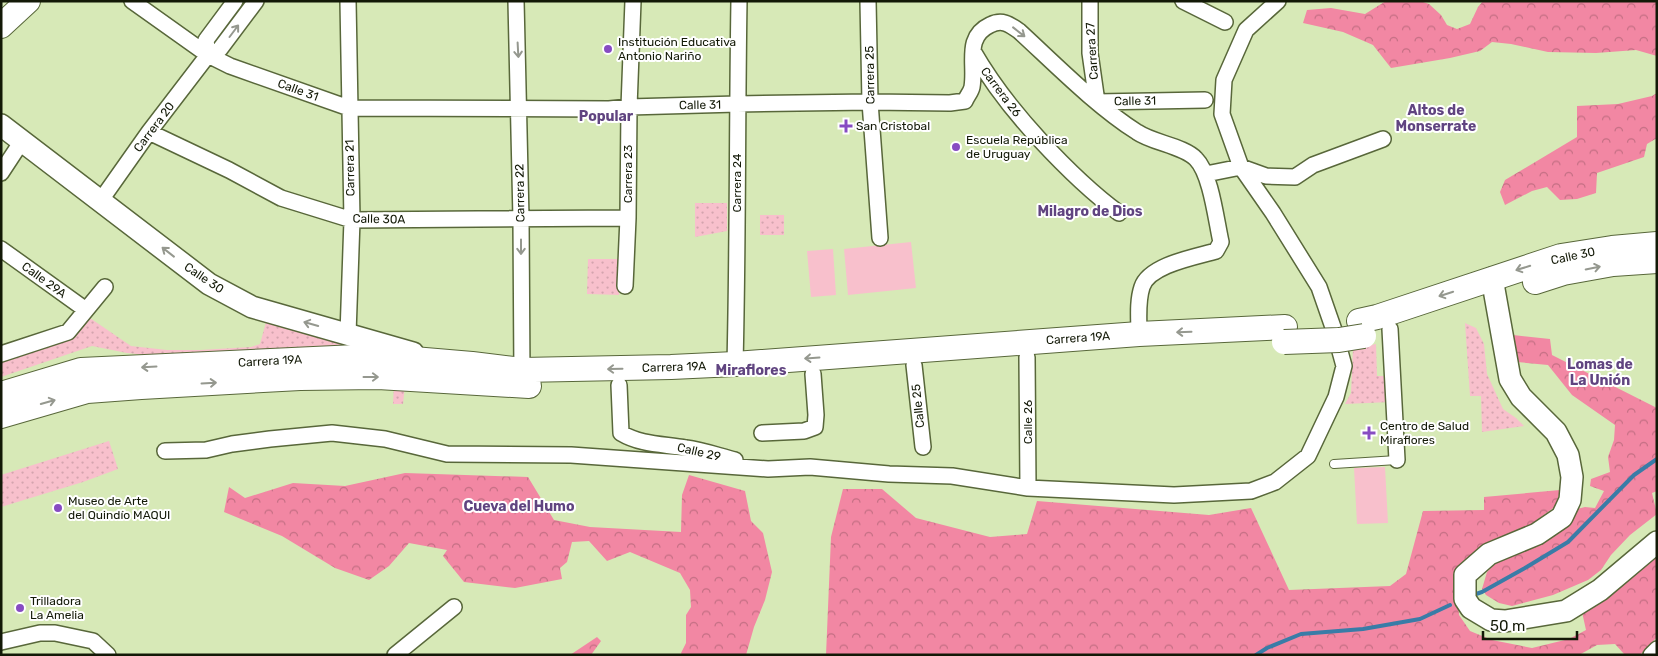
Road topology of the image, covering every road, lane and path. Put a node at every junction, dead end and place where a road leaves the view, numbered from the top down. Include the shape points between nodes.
1 (28, 1) edge
2 (132, 1) edge
3 (235, 1) edge
4 (256, 1) edge
5 (348, 1) edge
6 (516, 1) edge
7 (633, 1) edge
8 (740, 1) edge
9 (868, 1) edge
10 (1090, 1) edge
11 (1183, 1) edge
12 (1278, 1) edge
13 (1226, 22) dead end
14 (1, 26) edge
15 (973, 51) junction
16 (208, 55) junction
17 (1205, 100) dead end
18 (870, 102) junction
19 (1097, 102) junction
20 (737, 104) junction
21 (629, 107) junction
22 (349, 108) junction
23 (518, 108) junction
24 (1, 125) edge
25 (149, 132) junction
26 (1383, 139) dead end
27 (22, 141) junction
28 (1241, 167) junction
29 (1, 173) edge
30 (1206, 174) junction
31 (101, 200) junction
32 (1119, 213) dead end
33 (628, 218) junction
34 (521, 219) junction
35 (352, 220) junction
36 (880, 238) dead end
37 (1657, 244) edge
38 (1, 249) edge
39 (1657, 262) edge
40 (625, 286) dead end
41 (1494, 286) junction
42 (105, 287) dead end
43 (86, 310) junction
44 (1362, 328) junction
45 (1390, 329) junction
46 (348, 334) junction
47 (1139, 334) junction
48 (1285, 335) junction
49 (1, 354) edge
50 (1027, 357) junction
51 (442, 361) junction
52 (735, 364) junction
53 (914, 365) junction
54 (813, 374) junction
55 (522, 378) junction
56 (619, 385) junction
57 (1, 394) edge
58 (1, 416) edge
59 (762, 433) dead end
60 (923, 447) dead end
61 (165, 451) dead end
62 (1397, 460) joint
63 (1334, 464) dead end
64 (768, 469) junction
65 (1028, 488) junction
66 (1657, 542) edge
67 (454, 606) dead end
68 (1, 642) edge
69 (1657, 649) edge
70 (108, 655) edge
71 (396, 655) edge
72 (1651, 655) edge

1 - 14 main road
2 - 16 street, Calle 31
3 - 16 street, Carrera 20 via 206,40
16 -> 4 street, Carrera 20 via 220,49
5 - 22 street, Carrera 21
6 -> 23 street, Carrera 22
7 - 21 street, Carrera 23
8 - 20 street, Carrera 24
9 - 18 street, Carrera 25
10 - 19 street, Carrera 27 via 1090,53
11 - 13 street
12 - 28 street via 1246,30 1224,80 1222,114
15 - 18 street, Calle 31 via 972,89 965,101
15 -> 19 street, Calle 31 via 978,32 994,23 1006,22
15 - 32 street, Carrera 26 via 1014,111 1063,166
16 - 22 street, Calle 31 via 230,66
16 - 25 street, Carrera 20
17 - 19 street, Calle 31
18 - 20 street, Calle 31
18 - 36 street, Carrera 25
19 - 30 street via 1137,132 1195,158
20 - 21 street, Calle 31
20 - 52 street, Carrera 24
21 - 23 street, Calle 31
21 - 33 street, Carrera 23
22 - 23 street, Calle 31
22 - 35 street, Carrera 21
23 - 34 street, Carrera 22
24 - 27 street, Calle 30
25 - 31 street, Carrera 20
25 - 35 street, Calle 30A via 281,198
26 - 28 street via 1313,165 1295,177 1266,176
27 - 29 street
27 - 31 street, Calle 30
28 - 30 street
28 - 65 street via 1319,287 1344,366 1336,397 1308,456 1275,482 1251,491 1174,495
30 - 47 street via 1221,242 1216,251 1159,268 1146,278 1139,297
46 -> 31 street, Calle 30 via 252,307 209,284
33 - 34 street, Calle 30A
33 - 40 street, Carrera 23
34 - 35 street, Calle 30A
34 -> 55 street, Carrera 22
35 - 46 street, Carrera 21
37 -> 41 main road, Calle 30 via 1561,256
38 - 43 street, Calle 29A
41 -> 39 main road, Calle 30 via 1613,264
41 -> 44 main road, Carrera 19A via 1377,317
41 - 45 main road, Carrera 19A
41 - 66 street via 1510,379 1521,397 1556,432 1568,455 1572,477 1570,500 1562,517 1537,534 1489,554 1465,575 1468,604 1491,620 1505,621 1566,611 1600,590
42 - 43 street
43 - 49 street via 68,332
44 - 45 main road, Carrera 19A
44 - 48 main road, Carrera 19A via 1338,325
45 - 62 street
46 - 51 street, Calle 30
48 -> 47 main road, Carrera 19A
47 -> 52 main road, Carrera 19A
48 - 50 main road, Carrera 19A
50 - 53 main road, Carrera 19A
50 - 65 street, Calle 26
51 - 55 main road, Carrera 19A
51 -> 57 main road, Carrera 19A via 378,356 80,370
52 -> 55 main road, Carrera 19A
53 - 54 main road, Carrera 19A
53 - 60 street, Calle 25
54 - 56 main road, Carrera 19A
54 - 59 street via 815,428
55 - 56 main road, Carrera 19A
58 -> 55 main road, Carrera 19A via 88,391 141,387 300,378 472,381
56 - 64 street, Calle 29 via 621,433 629,438 688,448
61 - 64 street via 206,450 332,433 385,439 448,454 571,455
62 - 63 lane
64 - 65 street via 810,467 952,476
67 - 71 street
68 - 70 street via 55,633 93,641
69 - 72 street

